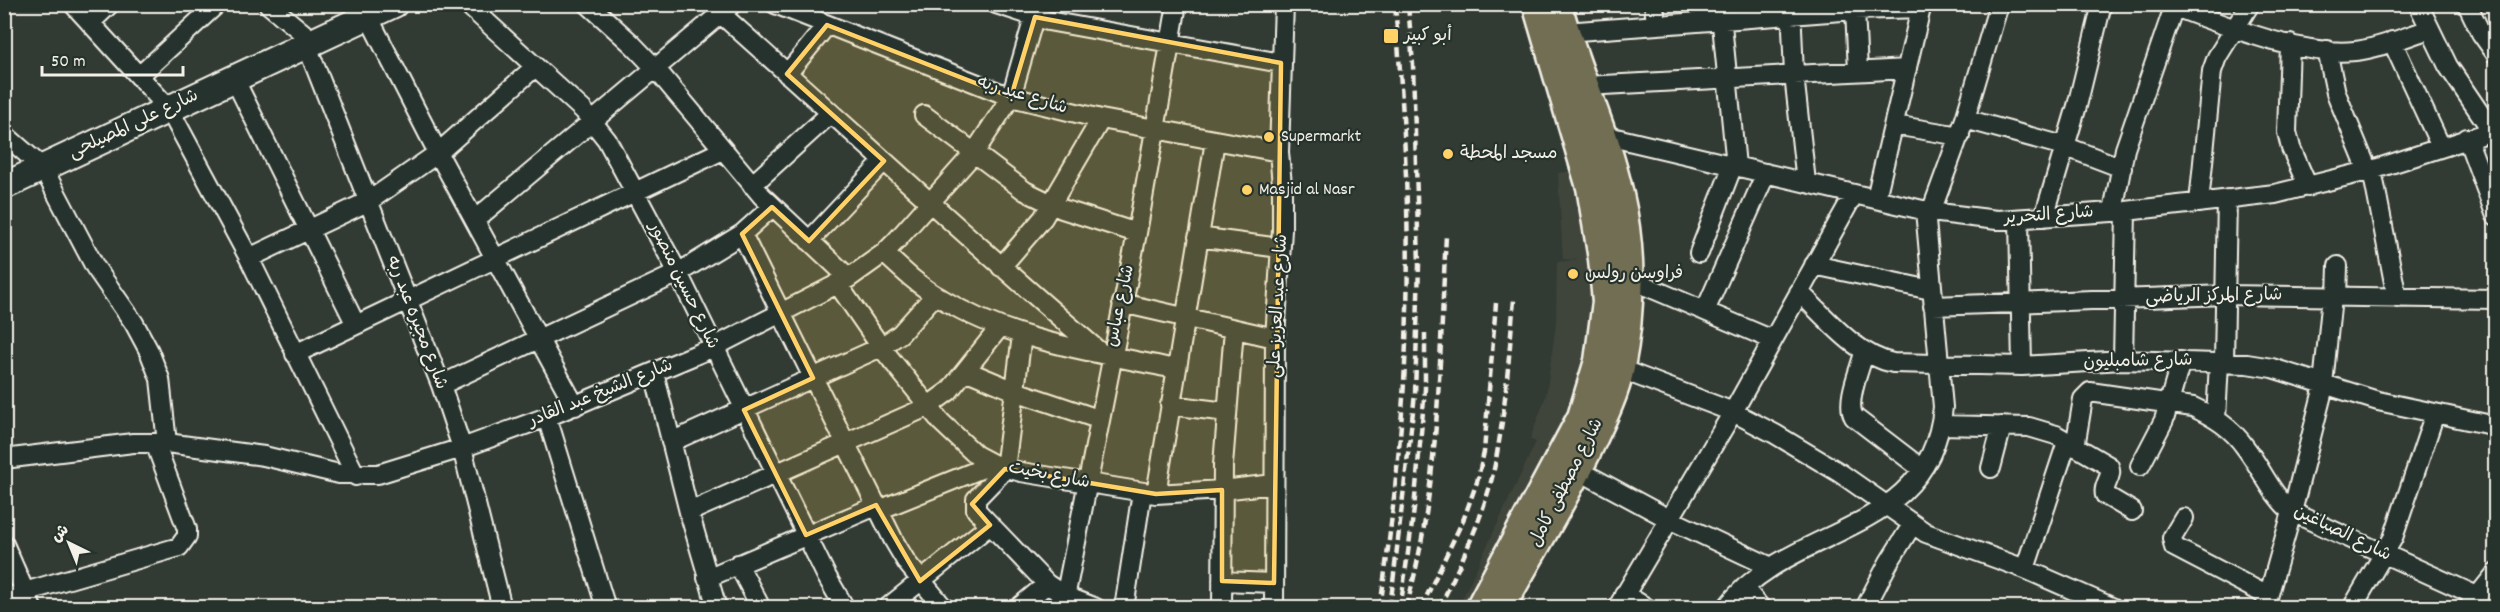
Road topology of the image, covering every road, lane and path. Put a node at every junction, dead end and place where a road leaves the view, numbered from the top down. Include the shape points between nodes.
1 (73, 4) edge
2 (110, 4) edge
3 (217, 4) edge
4 (268, 4) edge
5 (394, 4) edge
6 (467, 4) edge
7 (775, 4) edge
8 (996, 4) edge
9 (1177, 4) edge
10 (1284, 4) edge
11 (1537, 4) edge
12 (1557, 4) edge
13 (1654, 4) edge
14 (1999, 4) edge
15 (2102, 4) edge
16 (2250, 4) edge
17 (2418, 4) edge
18 (2467, 4) edge
19 (1922, 6) edge
20 (2171, 6) edge
21 (599, 8) edge
22 (1861, 8) edge
23 (726, 9) edge
24 (1791, 10) edge
25 (1037, 11) edge
26 (1721, 12) edge
27 (368, 16) junction
28 (90, 23) junction
29 (827, 25) junction
30 (1656, 25) junction
31 (2235, 28) junction
32 (2430, 29) junction
33 (1564, 32) junction
34 (2392, 40) junction
35 (1171, 43) junction
36 (311, 44) junction
37 (2290, 44) junction
38 (2327, 50) junction
39 (2496, 54) edge
40 (1281, 63) junction
41 (535, 67) junction
42 (656, 69) junction
43 (1906, 69) junction
44 (1858, 71) junction
45 (787, 74) junction
46 (1794, 75) junction
47 (139, 76) junction
48 (234, 78) junction
49 (1728, 78) junction
50 (1585, 86) junction
51 (1011, 97) junction
52 (169, 109) junction
53 (831, 113) junction
54 (924, 115) dead end
55 (1101, 119) junction
56 (593, 121) junction
57 (1894, 125) junction
58 (1963, 127) junction
59 (1156, 129) junction
60 (2494, 130) edge
61 (4, 134) edge
62 (1603, 135) junction
63 (2467, 138) junction
64 (1215, 141) junction
65 (2064, 146) junction
66 (2441, 147) junction
67 (723, 150) junction
68 (1279, 152) junction
69 (438, 153) junction
70 (974, 153) junction
71 (884, 161) junction
72 (1735, 166) junction
73 (43, 168) junction
74 (2122, 168) junction
75 (2370, 170) junction
76 (1766, 173) junction
77 (1806, 182) junction
78 (752, 185) junction
79 (4, 186) edge
80 (2308, 187) junction
81 (636, 192) junction
82 (1854, 194) junction
83 (1876, 198) junction
84 (2227, 199) junction
85 (369, 201) junction
86 (931, 202) junction
87 (2199, 202) junction
88 (1052, 205) junction
89 (772, 207) junction
90 (1928, 211) junction
91 (2119, 211) junction
92 (2496, 216) edge
93 (2043, 217) junction
94 (476, 219) junction
95 (2019, 219) junction
96 (309, 231) junction
97 (1137, 232) junction
98 (742, 234) junction
99 (1198, 237) junction
100 (809, 241) junction
101 (1280, 248) junction
102 (1699, 253) dead end
103 (884, 254) junction
104 (249, 258) junction
105 (496, 258) junction
106 (1814, 265) junction
107 (2338, 266) dead end
108 (1001, 267) junction
109 (678, 273) junction
110 (1627, 278) junction
111 (843, 280) junction
112 (1799, 292) junction
113 (935, 295) junction
114 (2226, 295) junction
115 (2334, 297) junction
116 (1932, 298) junction
117 (2124, 298) junction
118 (2397, 298) junction
119 (2496, 299) edge
120 (408, 300) junction
121 (1122, 303) junction
122 (2021, 304) junction
123 (1705, 311) junction
124 (781, 312) junction
125 (1185, 317) junction
126 (356, 325) junction
127 (1000, 327) junction
128 (1234, 329) junction
129 (1022, 336) junction
130 (1275, 338) junction
131 (539, 340) junction
132 (1773, 340) junction
133 (714, 347) junction
134 (881, 347) junction
135 (1864, 352) junction
136 (295, 354) junction
137 (1106, 354) junction
138 (2123, 360) junction
139 (2181, 361) junction
140 (2222, 362) junction
141 (1941, 364) junction
142 (2022, 366) junction
143 (1175, 369) junction
144 (1620, 369) junction
145 (967, 371) junction
146 (654, 373) junction
147 (813, 378) junction
148 (441, 385) junction
149 (2324, 385) junction
150 (1015, 391) junction
151 (2170, 404) junction
152 (1170, 405) junction
153 (574, 406) junction
154 (927, 406) junction
155 (744, 410) junction
156 (1227, 412) junction
157 (1733, 412) junction
158 (2435, 413) junction
159 (547, 417) junction
160 (1098, 419) junction
161 (2216, 419) junction
162 (1941, 425) junction
163 (2002, 426) junction
164 (2496, 426) edge
165 (671, 442) junction
166 (161, 443) junction
167 (846, 444) junction
168 (2071, 445) junction
169 (462, 448) junction
170 (4, 459) edge
171 (999, 466) junction
172 (2140, 466) dead end
173 (1991, 468) dead end
174 (1922, 469) junction
175 (1578, 470) junction
176 (776, 474) junction
177 (356, 476) junction
178 (1086, 483) junction
179 (1274, 484) junction
180 (1222, 490) junction
181 (1149, 493) junction
182 (1888, 505) junction
183 (877, 508) junction
184 (2132, 511) dead end
185 (689, 512) junction
186 (2292, 512) junction
187 (2184, 518) dead end
188 (1669, 519) junction
189 (990, 525) junction
190 (1912, 525) junction
191 (806, 536) junction
192 (4, 544) edge
193 (2385, 555) junction
194 (738, 564) junction
195 (1771, 567) junction
196 (2025, 569) junction
197 (2496, 573) edge
198 (707, 578) junction
199 (920, 581) junction
200 (1222, 582) junction
201 (1274, 583) junction
202 (1047, 584) junction
203 (1744, 588) junction
204 (4, 598) edge
205 (29, 600) edge
206 (1621, 601) edge
207 (1064, 602) edge
208 (2266, 602) edge
209 (2473, 602) edge
210 (502, 608) edge
211 (606, 608) edge
212 (717, 608) edge
213 (761, 608) edge
214 (845, 608) edge
215 (887, 608) edge
216 (944, 608) edge
217 (1018, 608) edge
218 (1096, 608) edge
219 (1124, 608) edge
220 (1222, 608) edge
221 (1274, 608) edge
222 (1480, 608) edge
223 (1500, 608) edge
224 (1647, 608) edge
225 (1726, 608) edge
226 (1761, 608) edge
227 (1865, 608) edge
228 (2114, 608) edge
229 (2352, 608) edge

1 - 28 street
2 - 28 street
3 - 47 street
4 - 36 street
5 - 27 street, شارع على المصيلحى
6 - 41 street, شارع حسين منصور
7 - 29 street, شارع عبد ربه
8 - 25 street
9 - 35 street, شارع عباس
10 - 40 street, شارع عبد العزيز على
11 - 222 main road, شارع مصطفى كامل via 1591,187 1607,302 1599,361 1582,417
12 - 33 main road, شارع مصطفى كامل
13 - 30 street
14 - 58 street
15 - 65 street
16 - 31 street
17 - 32 street
18 - 39 street
19 - 22 street
19 - 43 street
20 - 31 street
20 - 74 street
21 - 42 street, شارع بخيت
22 - 24 street
22 - 44 street
23 - 42 street
23 - 45 street
24 - 26 street
24 - 46 street
25 - 35 street
25 - 51 street, شارع الشيخ عبد القادر
26 - 30 street
26 - 49 street
27 - 36 street, شارع على المصيلحى
27 - 69 street
28 - 47 street
29 - 45 street
29 - 51 street, شارع عبد ربه
30 - 33 street
31 - 37 street
31 - 87 street via 2217,57 2209,85
32 - 34 street
32 - 60 street via 2448,66
33 - 50 main road, شارع مصطفى كامل
34 - 38 street via 2358,51
34 - 66 street
35 - 40 street
35 - 59 street, شارع عباس
36 - 48 street, شارع على المصيلحى
36 - 85 street, شارع مجيره عبد ربه
37 - 38 street
37 - 80 street via 2287,132
38 - 75 street via 2336,93
40 - 68 street, شارع عبد العزيز على
41 - 56 street, شارع حسين منصور
41 - 69 street
42 - 56 street
42 - 67 street, شارع بخيت
43 - 44 street
43 - 57 street
44 - 46 street
45 - 53 street
46 - 49 street
46 - 77 street
47 - 52 street
48 - 52 street, شارع على المصيلحى
48 - 96 street
49 - 50 street
49 - 72 street
50 - 62 main road, شارع مصطفى كامل
51 - 55 street, شارع عبد ربه
51 - 70 street, شارع الشيخ عبد القادر
52 - 73 street, شارع على المصيلحى
52 - 104 street
53 - 71 street
53 - 78 street
54 - 70 street
55 - 59 street, شارع عبد ربه
55 - 88 street
56 - 81 street, شارع حسين منصور
56 - 94 street
57 - 58 street
57 - 83 street
58 - 65 street
58 - 90 street
59 - 64 street, شارع عبد ربه
59 - 97 street, شارع عباس
60 - 63 street, شارع التحرير
61 - 73 street
62 - 72 street, شارع التحرير
62 - 110 main road, شارع مصطفى كامل via 1620,196 1628,254
63 - 66 street, شارع التحرير
63 - 92 street
64 - 68 street, شارع عبد ربه
64 - 99 street
65 - 74 street
65 - 93 street
66 - 75 street, شارع التحرير
67 - 78 street, شارع بخيت
67 - 81 street
68 - 101 street, شارع عبد العزيز على
69 - 85 street
69 - 94 street
70 - 86 street, شارع الشيخ عبد القادر
70 - 88 street via 1025,191
71 - 86 street
71 - 100 street
72 - 76 street, شارع التحرير
72 - 102 street
73 - 79 street, شارع على المصيلحى
73 - 166 street via 95,267 149,351 160,380
74 - 91 street
75 - 80 street, شارع التحرير
75 - 118 street
76 - 77 street, شارع التحرير
76 - 123 street
77 - 82 street, شارع التحرير
78 - 89 street, شارع بخيت
80 - 84 street, شارع التحرير
81 - 105 street
81 - 109 street, شارع حسين منصور
82 - 83 street, شارع التحرير
82 - 106 street
83 - 90 street, شارع التحرير
84 - 87 street, شارع التحرير
84 - 114 street
85 - 96 street
85 - 120 street, شارع مجيره عبد ربه
86 - 103 street, شارع الشيخ عبد القادر
86 - 108 street
87 - 91 street, شارع التحرير
88 - 97 street
88 - 108 street
89 - 98 street
89 - 100 street, شارع بخيت
90 - 95 street, شارع التحرير via 1975,219
90 - 116 street
91 - 93 street, شارع التحرير
91 - 117 street
93 - 95 street, شارع التحرير
94 - 105 street
95 - 122 street
96 - 104 street
96 - 126 street
97 - 121 street, شارع عباس
98 - 109 street
98 - 124 street
99 - 101 street
99 - 125 street
100 - 111 street, شارع بخيت
101 - 130 street, شارع عبد العزيز على
103 - 111 street, شارع الشيخ عبد القادر
103 - 113 street
104 - 136 street
105 - 120 street
105 - 131 street
106 - 112 street
106 - 116 street, شارع المركز الرياضى
107 - 115 street
108 - 137 street
109 - 131 street
109 - 133 street, شارع حسين منصور
110 - 123 street
110 - 144 main road, شارع مصطفى كامل
111 - 124 street, شارع الشيخ عبد القادر
111 - 134 street, شارع بخيت
112 - 132 street
112 - 135 street, شارع شامبليون
113 - 127 street
113 - 134 street via 900,334
114 - 115 street, شارع المركز الرياضى
114 - 117 street, شارع المركز الرياضى
114 - 140 street
115 - 118 street, شارع المركز الرياضى
115 - 149 street
116 - 122 street, شارع المركز الرياضى
116 - 141 street
117 - 122 street, شارع المركز الرياضى
117 - 138 street
118 - 119 street, شارع المركز الرياضى
120 - 126 street
120 - 148 street, شارع مجيره عبد ربه
121 - 125 street
121 - 137 street, شارع عباس
122 - 142 street
123 - 132 street
124 - 133 street, شارع الشيخ عبد القادر
124 - 147 street
125 - 128 street
125 - 143 street
126 - 136 street
127 - 129 street
127 - 145 street
128 - 130 street
128 - 156 street
129 - 137 street
129 - 150 street
130 - 179 street, شارع عبد العزيز على
131 - 148 street
131 - 153 street
132 - 157 street
133 - 146 street, شارع الشيخ عبد القادر
133 - 155 street, شارع حسين منصور
134 - 147 street
134 - 154 street, شارع بخيت
135 - 141 street, شارع شامبليون via 1893,363
135 - 174 street via 1850,402 1851,412
136 - 177 street
137 - 143 street
137 - 160 street, شارع عباس
138 - 139 street, شارع شامبليون
138 - 142 street, شارع شامبليون
139 - 140 street, شارع شامبليون
139 - 151 street
140 - 149 street, شارع شامبليون via 2272,368
140 - 161 street
141 - 142 street, شارع شامبليون
141 - 162 street
143 - 152 street
144 - 157 street
144 - 175 main road, شارع مصطفى كامل
145 - 150 street
145 - 154 street via 949,391
146 - 153 street, شارع الشيخ عبد القادر
146 - 165 street
147 - 155 street
147 - 167 street
148 - 169 street, شارع مجيره عبد ربه
149 - 158 street, شارع شامبليون
149 - 186 street
150 - 160 street
150 - 171 street
151 - 161 street, شارع الصباغين via 2193,407
151 - 168 street, شارع الصباغين via 2090,392 2083,399
151 - 172 street
152 - 156 street
152 - 181 street
153 - 159 street, شارع الشيخ عبد القادر
154 - 167 street
154 - 171 street, شارع بخيت via 976,455
155 - 165 street
155 - 176 street, شارع حسين منصور
156 - 180 street
157 - 182 street via 1812,455
157 - 188 street
158 - 164 street, شارع شامبليون
158 - 193 street
159 - 169 street, شارع الشيخ عبد القادر
159 - 211 street
160 - 178 street, شارع عباس
161 - 186 street, شارع الصباغين via 2241,441 2273,493
162 - 163 street
162 - 174 street
163 - 168 street via 2043,430
163 - 173 street
165 - 185 street
166 - 170 street, شارع الشيخ عبد القادر
166 - 177 street, شارع الشيخ عبد القادر via 253,454
166 - 205 street via 187,529 184,542 173,550
167 - 176 street
167 - 183 street
168 - 184 street via 2109,466 2104,495
168 - 196 street
169 - 177 street, شارع الشيخ عبد القادر via 378,474
169 - 210 street, شارع مجيره عبد ربه
171 - 178 street, شارع بخيت
171 - 183 street
171 - 189 street via 975,504
174 - 182 street
175 - 188 street
175 - 223 main road, شارع مصطفى كامل
176 - 185 street
176 - 191 street, شارع حسين منصور
178 - 181 street, شارع بخيت
178 - 207 street, شارع عباس
179 - 180 street, شارع بخيت
179 - 201 street, شارع عبد العزيز على
180 - 181 street, شارع بخيت
180 - 200 street
181 - 219 street
182 - 190 street
182 - 195 street
183 - 191 street
183 - 199 street
185 - 198 street
186 - 193 street, شارع الصباغين
186 - 208 street
187 - 208 street via 2172,538 2174,547
188 - 195 street
188 - 206 street
189 - 199 street
189 - 202 street
190 - 196 street
190 - 227 street
191 - 194 street
191 - 214 street, شارع حسين منصور
192 - 205 street
193 - 209 street, شارع الصباغين
193 - 229 street
194 - 198 street
194 - 213 street
195 - 203 street
196 - 228 street
197 - 209 street
198 - 212 street
199 - 215 street
199 - 216 street
200 - 201 street
200 - 220 street
201 - 221 street, شارع عبد العزيز على
202 - 207 street
202 - 217 street
203 - 225 street
203 - 226 street
204 - 205 street
206 - 224 street
207 - 218 street

